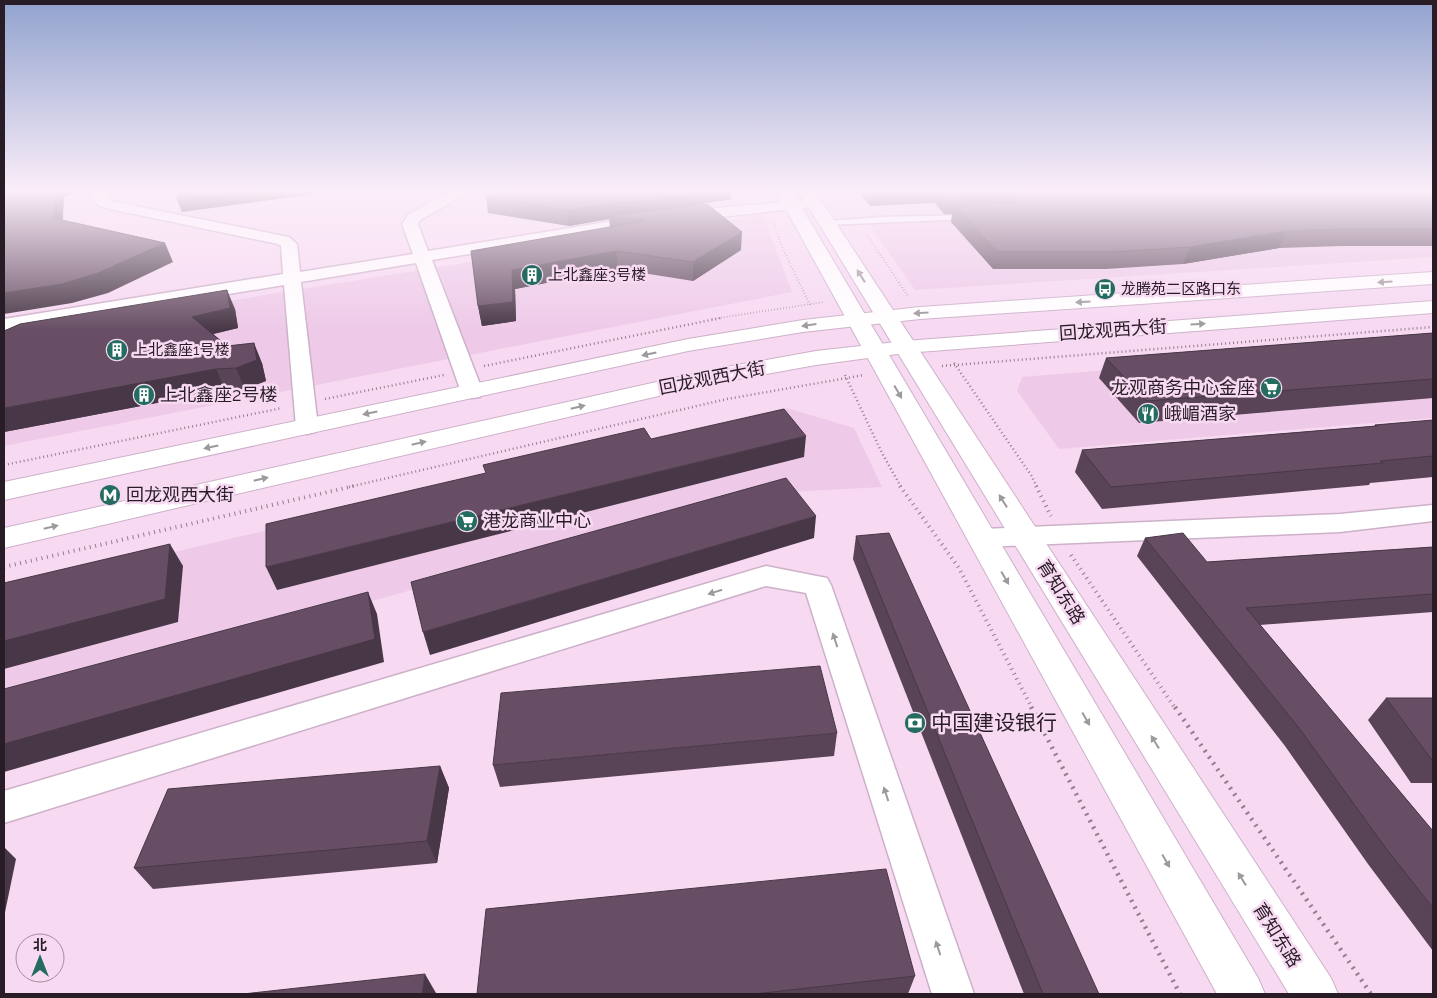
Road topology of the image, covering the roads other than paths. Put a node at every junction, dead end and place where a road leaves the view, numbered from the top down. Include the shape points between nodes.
1 (270, 238) edge
2 (415, 238) edge
3 (541, 238) edge
4 (816, 238) edge
5 (834, 238) edge
6 (422, 256) junction
7 (292, 278) junction
8 (1433, 278) edge
9 (1433, 307) edge
10 (976, 309) junction
11 (871, 317) junction
12 (4, 324) edge
13 (738, 337) junction
14 (1001, 339) junction
15 (890, 348) junction
16 (757, 368) junction
17 (468, 381) junction
18 (307, 426) junction
19 (4, 491) edge
20 (1433, 513) edge
21 (1025, 536) junction
22 (4, 538) edge
23 (982, 538) junction
24 (4, 807) edge
25 (953, 994) edge
26 (1242, 994) edge
27 (1314, 994) edge

1 - 7 street via 289,244
2 - 6 street
3 - 6 street
4 - 11 main road, 育知东路
11 -> 5 main road, 育知东路
6 - 7 street
6 - 17 street
7 - 12 street
7 - 18 street
8 -> 10 main road, 回龙观西大街
14 -> 9 main road, 回龙观西大街
10 -> 11 main road, 回龙观西大街
10 - 14 main road via 958,315 955,320 957,326 979,337
11 -> 13 main road, 回龙观西大街
11 - 15 main road, 育知东路
13 - 16 main road via 761,338 777,349 773,360
13 -> 17 main road, 回龙观西大街
14 - 15 main road, 回龙观西大街
15 - 16 main road, 回龙观西大街
21 -> 15 main road, 育知东路
15 -> 23 main road, 育知东路
22 -> 16 main road, 回龙观西大街
17 -> 18 main road, 回龙观西大街
18 -> 19 main road, 回龙观西大街
20 - 21 street via 1340,523
21 - 23 street
27 -> 21 main road, 育知东路
23 -> 26 main road, 育知东路
25 -> 24 street via 816,585 766,576

